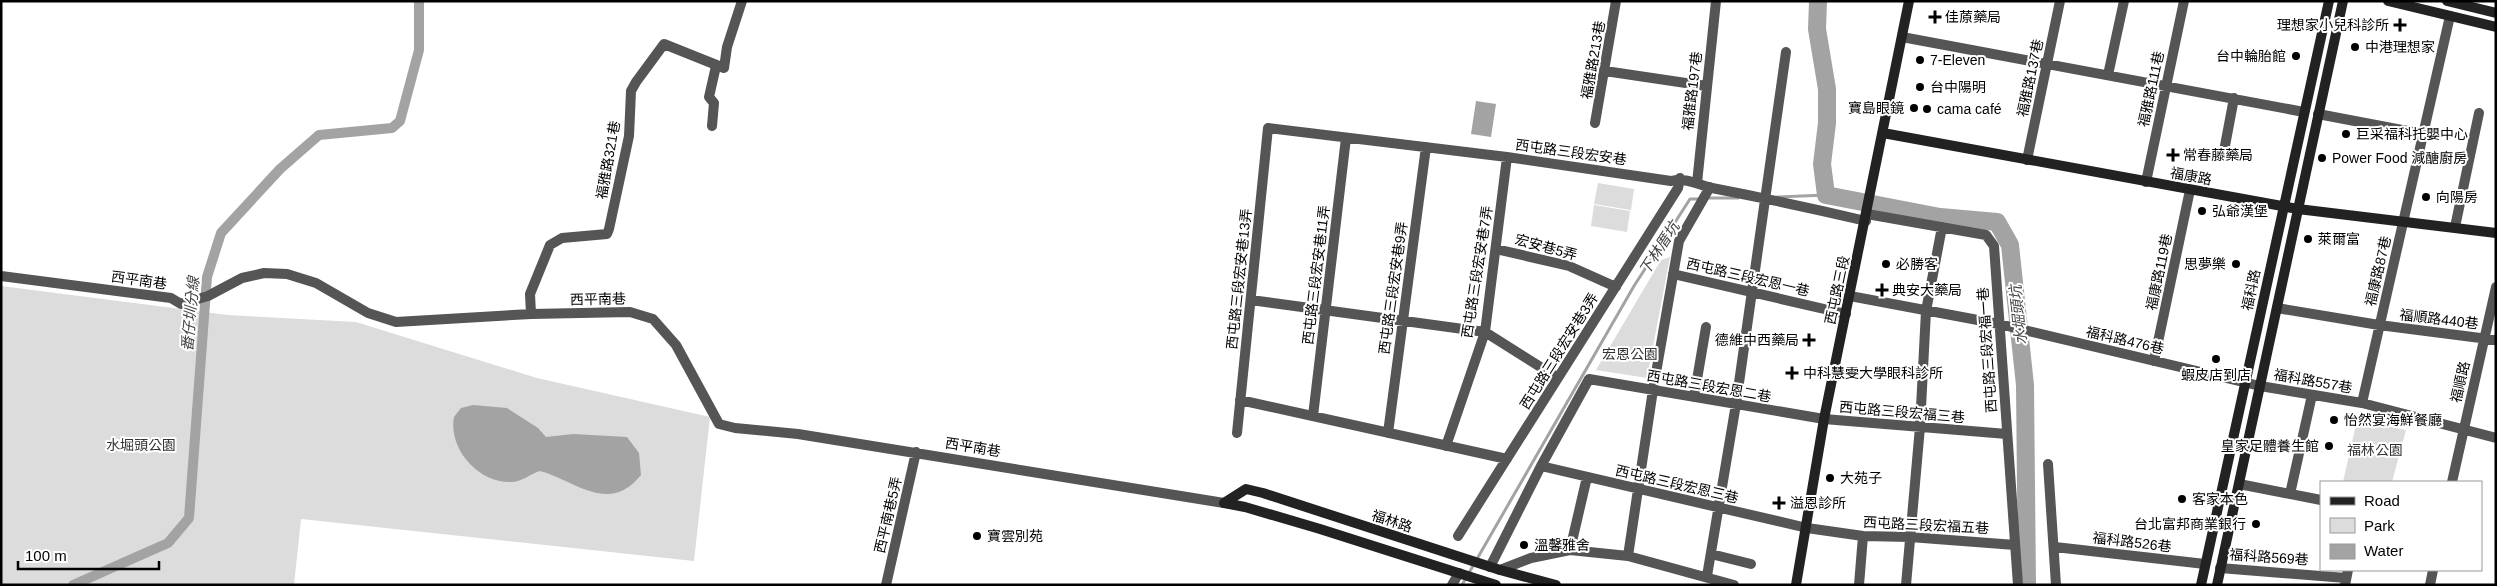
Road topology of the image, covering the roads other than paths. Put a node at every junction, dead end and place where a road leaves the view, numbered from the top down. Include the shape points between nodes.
1 (742, 1) edge
2 (1616, 1) edge
3 (1716, 1) edge
4 (1909, 1) edge
5 (2060, 1) edge
6 (2124, 1) edge
7 (2184, 1) edge
8 (2329, 1) edge
9 (2343, 1) edge
10 (2388, 1) edge
11 (2451, 2) edge
12 (2496, 13) edge
13 (2450, 16) junction
14 (2496, 28) edge
15 (1902, 37) junction
16 (1786, 52) dead end
17 (2046, 63) junction
18 (716, 66) junction
19 (1605, 71) junction
20 (2108, 75) junction
21 (2166, 85) junction
22 (1706, 86) junction
23 (2234, 98) junction
24 (2304, 112) junction
25 (2479, 113) dead end
26 (2318, 114) junction
27 (1596, 123) dead end
28 (712, 126) dead end
29 (1268, 128) joint
30 (1883, 133) junction
31 (2423, 134) junction
32 (1346, 138) junction
33 (1426, 147) junction
34 (2224, 151) dead end
35 (1508, 157) junction
36 (2027, 160) junction
37 (1680, 178) junction
38 (2146, 182) junction
39 (1697, 183) junction
40 (1710, 187) junction
41 (2190, 190) junction
42 (1766, 197) junction
43 (2283, 206) junction
44 (2298, 209) junction
45 (1867, 215) junction
46 (2404, 223) junction
47 (1942, 227) junction
48 (2455, 227) junction
49 (2496, 233) edge
50 (1496, 248) junction
51 (1674, 274) junction
52 (1, 276) edge
53 (1616, 287) junction
54 (2496, 287) edge
55 (1752, 292) junction
56 (1850, 296) junction
57 (1251, 300) junction
58 (2277, 308) junction
59 (1326, 310) junction
60 (1926, 311) junction
61 (530, 314) junction
62 (1846, 314) junction
63 (1403, 320) junction
64 (2001, 324) junction
65 (2380, 325) junction
66 (1706, 327) dead end
67 (1485, 332) junction
68 (2484, 338) junction
69 (2496, 340) edge
70 (2154, 361) junction
71 (1558, 378) junction
72 (2245, 382) junction
73 (2260, 386) junction
74 (1653, 390) junction
75 (2312, 395) junction
76 (1694, 397) junction
77 (1240, 400) junction
78 (1736, 404) junction
79 (2362, 404) junction
80 (1313, 416) junction
81 (1824, 419) junction
82 (1920, 427) junction
83 (2464, 430) junction
84 (1237, 433) dead end
85 (1388, 433) junction
86 (2007, 434) junction
87 (2496, 438) edge
88 (1446, 446) junction
89 (916, 452) junction
90 (1507, 459) junction
91 (2048, 464) dead end
92 (1541, 466) junction
93 (1587, 477) junction
94 (2452, 481) edge
95 (2239, 484) junction
96 (1637, 489) junction
97 (2290, 494) junction
98 (2320, 500) edge
99 (1224, 503) junction
100 (1718, 507) junction
101 (1806, 528) junction
102 (1458, 536) dead end
103 (1863, 536) junction
104 (1910, 537) junction
105 (2015, 545) junction
106 (2055, 547) junction
107 (1570, 550) junction
108 (1711, 554) junction
109 (1628, 556) junction
110 (1751, 564) dead end
111 (2205, 564) junction
112 (2220, 568) junction
113 (1495, 569) junction
114 (2433, 571) edge
115 (1464, 575) junction
116 (1707, 576) junction
117 (2347, 577) edge
118 (1483, 583) edge
119 (886, 585) edge
120 (1452, 585) edge
121 (1496, 585) edge
122 (1556, 585) edge
123 (1734, 585) edge
124 (1796, 585) edge
125 (1859, 585) edge
126 (1906, 585) edge
127 (2018, 585) edge
128 (2056, 585) edge
129 (2201, 585) edge
130 (2217, 585) edge
131 (2430, 585) edge

1 - 18 street via 727,47 724,68
2 - 19 street, 福雅路213巷
3 - 22 street, 福雅路197巷
4 - 15 street, 西屯路三段
5 - 17 street, 福雅路137巷
6 - 20 street
7 - 21 street, 福雅路111巷
8 - 24 street, 福科路
9 - 26 street
10 - 13 street
11 - 12 street
13 - 14 street
13 - 31 street, 福康路87巷
15 - 17 street
15 - 30 street, 西屯路三段
16 - 42 street
17 - 20 street
17 - 36 street, 福雅路137巷
18 - 28 street via 709,98 714,103
18 - 61 street, 福雅路321巷 via 664,44 631,91 629,136 609,229 606,234 562,238 550,245 530,294
19 - 22 street
19 - 27 street, 福雅路213巷
20 - 21 street
21 - 23 street
21 - 38 street, 福雅路111巷
22 - 39 street, 福雅路197巷
23 - 24 street
23 - 34 street
24 - 43 street, 福科路
25 - 48 street
26 - 31 street
26 - 44 street
29 - 32 street, 西屯路三段宏安巷
29 - 57 street, 西屯路三段宏安巷13弄
30 - 36 street, 福康路
30 - 45 street, 西屯路三段
31 - 46 street, 福康路87巷
32 - 33 street, 西屯路三段宏安巷
32 - 59 street, 西屯路三段宏安巷11弄
33 - 35 street, 西屯路三段宏安巷
33 - 63 street, 西屯路三段宏安巷9弄
35 - 37 street, 西屯路三段宏安巷 via 1671,181
35 - 50 street, 西屯路三段宏安巷7弄
36 - 38 street, 福康路
37 - 39 street, 西屯路三段宏安巷
37 - 53 street, 西屯路三段宏安巷3弄 via 1678,188
38 - 41 street, 福康路
39 - 40 street, 西屯路三段宏安巷
40 - 42 street, 西屯路三段宏安巷
40 - 51 street via 1680,241
41 - 43 street, 福康路
41 - 70 street, 福康路119巷
42 - 45 street, 西屯路三段宏安巷
42 - 55 street
43 - 44 street, 福康路
43 - 72 street, 福科路
44 - 46 street, 福康路
44 - 58 street
45 - 47 street, 西屯路三段宏福一巷
45 - 56 street, 西屯路三段
46 - 48 street, 福康路
46 - 65 street, 福康路87巷
47 - 60 street
47 - 64 street, 西屯路三段宏福一巷 via 1986,235 1994,246
48 - 49 street, 福康路
50 - 53 street, 宏安巷5弄 via 1569,266
50 - 67 street, 西屯路三段宏安巷7弄
51 - 55 street, 西屯路三段宏恩一巷
51 - 74 street
52 - 61 street, 西平南巷 via 171,298 181,304 208,296 242,278 264,273 287,274 316,283 368,313 396,322
53 - 71 street, 西屯路三段宏安巷3弄
54 - 68 street, 福順路
55 - 62 street, 西屯路三段宏恩一巷
55 - 78 street
56 - 60 street, 福科路476巷
56 - 62 street, 西屯路三段
57 - 59 street
57 - 77 street, 西屯路三段宏安巷13弄
58 - 65 street, 福順路440巷
58 - 73 street
59 - 63 street
59 - 80 street, 西屯路三段宏安巷11弄
60 - 64 street, 福科路476巷
60 - 82 street
61 - 89 street, 西平南巷 via 630,312 653,319 676,344 719,424
62 - 81 street, 西屯路三段
63 - 67 street
63 - 85 street, 西屯路三段宏安巷9弄
64 - 70 street, 福科路476巷
64 - 86 street, 西屯路三段宏福一巷
65 - 68 street, 福順路440巷
65 - 79 street, 福康路87巷
66 - 76 street
67 - 71 street
67 - 88 street, 西屯路三段宏安巷7弄
68 - 69 street, 福順路440巷
68 - 83 street, 福順路
70 - 72 street, 福科路476巷
71 - 90 street, 西屯路三段宏安巷3弄
72 - 73 street, 福科路476巷
72 - 111 street, 福科路
73 - 75 street, 福科路557巷
73 - 95 street
74 - 76 street, 西屯路三段宏恩二巷
74 - 92 street, 西屯路三段宏恩二巷 via 1589,380
74 - 96 street
75 - 79 street, 福科路557巷
75 - 97 street
76 - 78 street, 西屯路三段宏恩二巷
77 - 80 street
77 - 84 street, 西屯路三段宏安巷13弄
78 - 81 street, 西屯路三段宏恩二巷
78 - 100 street
79 - 83 street, 福科路557巷
80 - 85 street
81 - 82 street, 西屯路三段宏福三巷
81 - 101 street, 西屯路三段
82 - 86 street, 西屯路三段宏福三巷
82 - 104 street
83 - 87 street, 福科路557巷
83 - 94 street, 福順路
85 - 88 street
86 - 105 street, 西屯路三段宏福一巷
88 - 90 street
89 - 99 street, 西平南巷
89 - 119 street, 西平南巷5弄
90 - 102 street, 西屯路三段宏安巷3弄
91 - 106 street
92 - 93 street, 西屯路三段宏恩三巷
92 - 113 street
93 - 96 street, 西屯路三段宏恩三巷
93 - 107 street
95 - 97 street
95 - 112 street
96 - 100 street, 西屯路三段宏恩三巷
96 - 109 street
97 - 98 street
99 - 113 street, 福林路 via 1246,489 1263,493
99 - 115 street via 1320,529
100 - 101 street, 西屯路三段宏恩三巷
100 - 108 street
101 - 103 street, 西屯路三段宏福五巷
101 - 124 street, 西屯路三段
103 - 104 street, 西屯路三段宏福五巷
103 - 125 street
104 - 105 street, 西屯路三段宏福五巷
104 - 126 street
105 - 127 street, 西屯路三段宏福一巷
106 - 111 street, 福科路526巷
106 - 128 street
107 - 109 street
107 - 113 street
108 - 110 street
108 - 116 street
109 - 116 street
111 - 129 street, 福科路
112 - 117 street, 福科路569巷
112 - 130 street
113 - 118 street
113 - 122 street, 福林路
114 - 131 street
115 - 118 street
115 - 120 street
116 - 123 street
118 - 121 street

